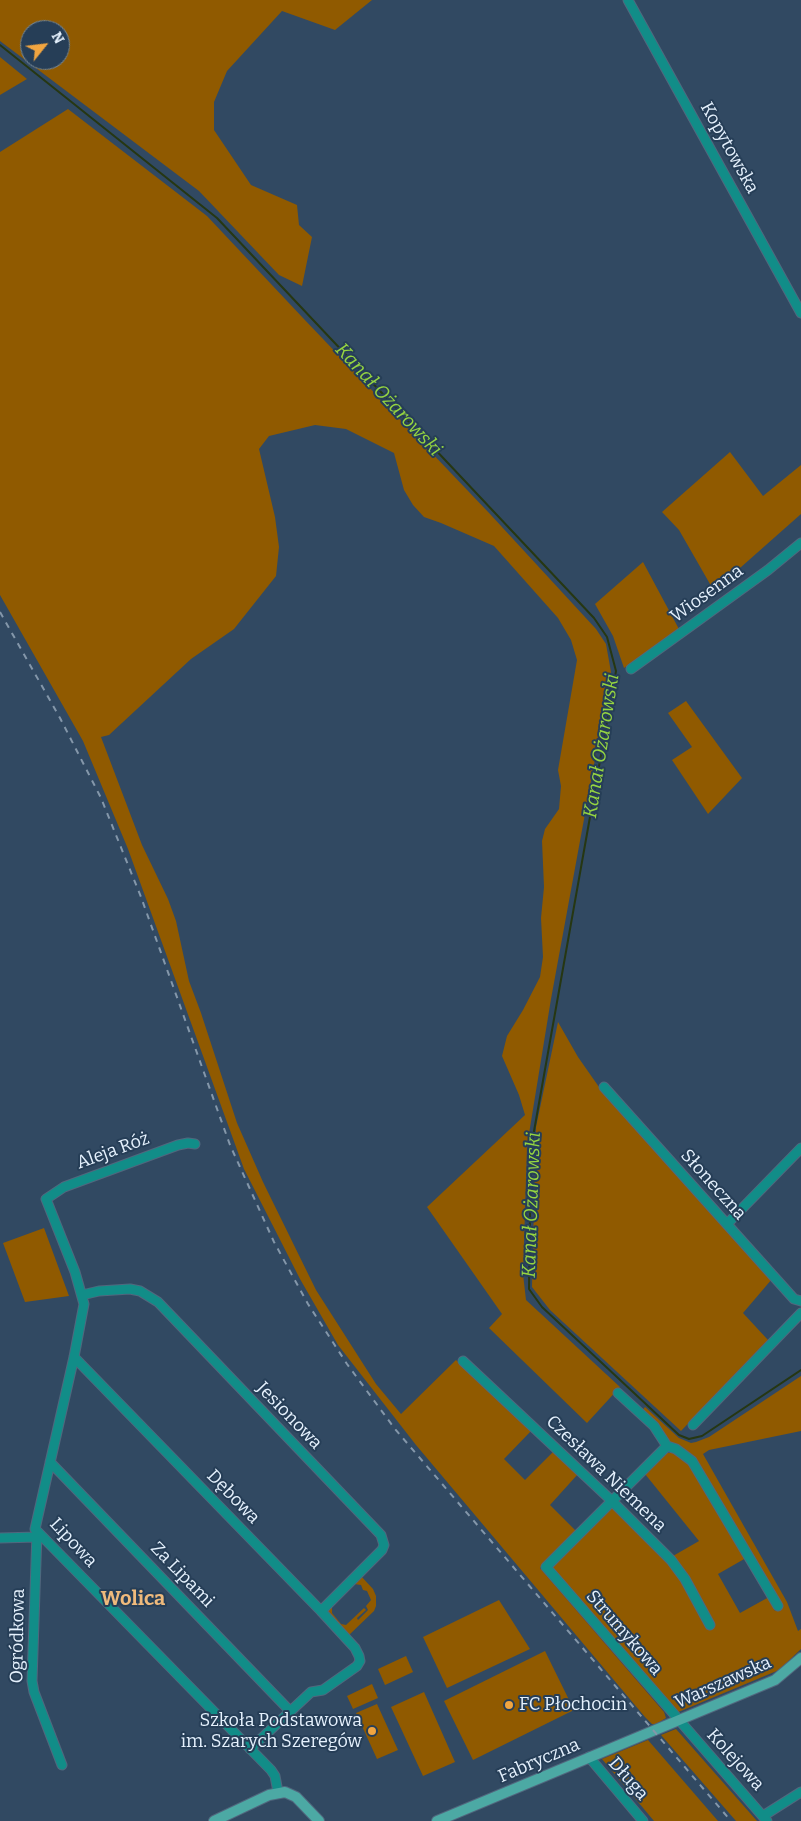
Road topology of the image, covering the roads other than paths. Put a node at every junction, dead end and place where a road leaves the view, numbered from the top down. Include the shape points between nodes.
1 (628, 0) edge
2 (801, 312) edge
3 (801, 544) edge
4 (631, 669) dead end
5 (604, 1087) dead end
6 (195, 1144) dead end
7 (801, 1148) edge
8 (46, 1199) joint
9 (727, 1224) junction
10 (82, 1295) junction
11 (801, 1301) edge
12 (801, 1313) edge
13 (74, 1357) junction
14 (463, 1361) dead end
15 (618, 1393) dead end
16 (693, 1425) dead end
17 (667, 1446) junction
18 (50, 1462) junction
19 (612, 1501) junction
20 (37, 1535) junction
21 (0, 1539) edge
22 (778, 1606) dead end
23 (321, 1611) junction
24 (710, 1625) dead end
25 (801, 1658) edge
26 (290, 1711) junction
27 (678, 1721) junction
28 (653, 1730) joint
29 (250, 1749) junction
30 (589, 1757) junction
31 (62, 1765) dead end
32 (278, 1792) junction
33 (801, 1792) edge
34 (765, 1819) edge
35 (214, 1821) edge
36 (319, 1821) edge
37 (437, 1821) edge
38 (643, 1821) edge

1 - 2 street, Kopytowska
3 - 4 street, Wiosenna
5 - 9 street, Słoneczna
6 - 8 street, Aleja Róż via 178,1146 64,1187
7 - 9 street
8 - 10 street, Lipowa
9 - 11 street, Słoneczna via 794,1299
10 - 13 street, Lipowa via 84,1304
10 - 23 street, Jesionowa via 130,1289 158,1302 381,1535 382,1550
12 - 16 street
13 - 18 street, Lipowa
13 - 23 street, Dębowa
14 - 19 street, Czesława Niemena
15 - 17 street via 654,1426
17 - 19 street
17 - 22 street via 692,1461
18 - 20 street, Lipowa via 35,1529
18 - 26 street, Za Lipami
19 - 24 street, Czesława Niemena via 671,1560
19 - 27 street, Strumykowa via 546,1567
20 - 21 street
20 - 29 street, Lipowa via 141,1635
20 - 31 street, Ogródkowa via 32,1681
23 - 26 street, Dębowa via 355,1648 359,1664 323,1690 311,1692
25 - 27 main road, Warszawska via 775,1680
26 - 29 street
27 - 28 main road, Warszawska
27 - 34 street, Kolejowa
28 - 30 main road, Fabryczna
29 - 32 street, Lipowa via 272,1770
30 - 37 main road, Fabryczna
30 - 38 street, Długa
32 - 35 main road
32 - 36 main road via 296,1797
33 - 34 street

